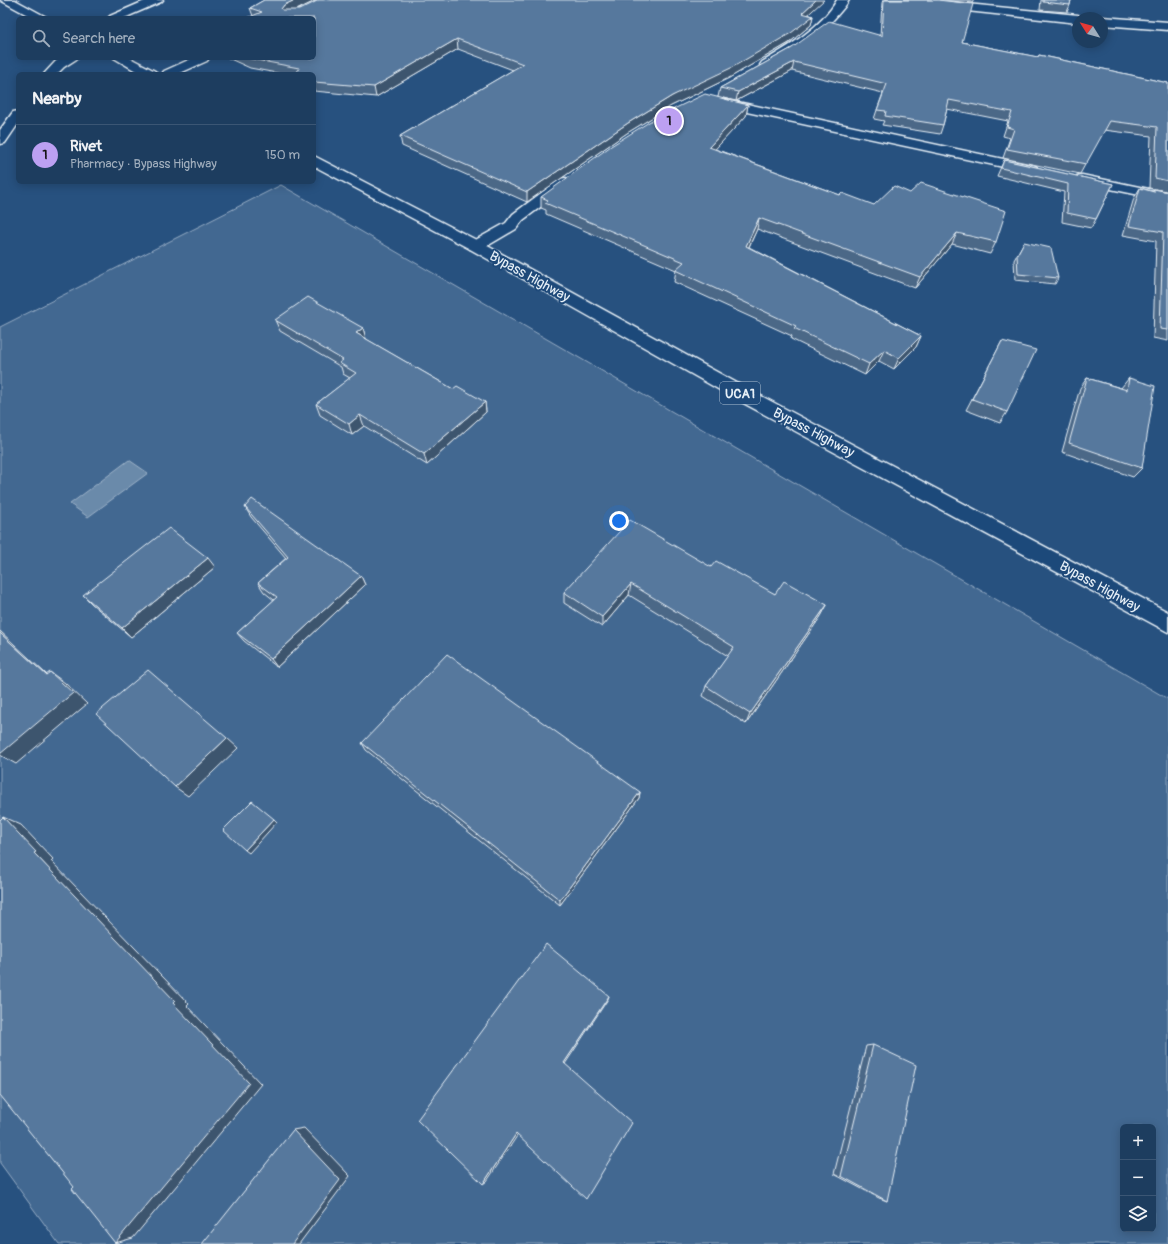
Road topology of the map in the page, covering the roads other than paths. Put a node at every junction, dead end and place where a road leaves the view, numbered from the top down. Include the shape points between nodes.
1 (6, 0) edge
2 (157, 0) edge
3 (843, 0) edge
4 (892, 0) edge
5 (38, 16) edge
6 (119, 16) edge
7 (1072, 17) edge
8 (1108, 21) edge
9 (1168, 26) edge
10 (68, 60) edge
11 (124, 60) edge
12 (199, 60) edge
13 (52, 72) edge
14 (147, 72) edge
15 (172, 72) edge
16 (751, 72) edge
17 (723, 87) edge
18 (16, 118) edge
19 (0, 140) edge
20 (316, 161) edge
21 (578, 172) edge
22 (1046, 172) edge
23 (1069, 177) edge
24 (1168, 197) edge
25 (476, 246) junction
26 (1168, 623) edge

1 - 5 street
2 - 6 street
3 - 16 street via 833,15 812,34
4 - 7 street
8 - 9 street
10 - 13 street
11 - 14 street
12 - 15 street
17 - 22 street via 709,98
18 - 19 street
20 - 25 street, Bypass Highway / UCA1
21 - 25 street via 518,217 511,226
23 - 24 street
25 - 26 street, Bypass Highway / UCA1 via 740,393

